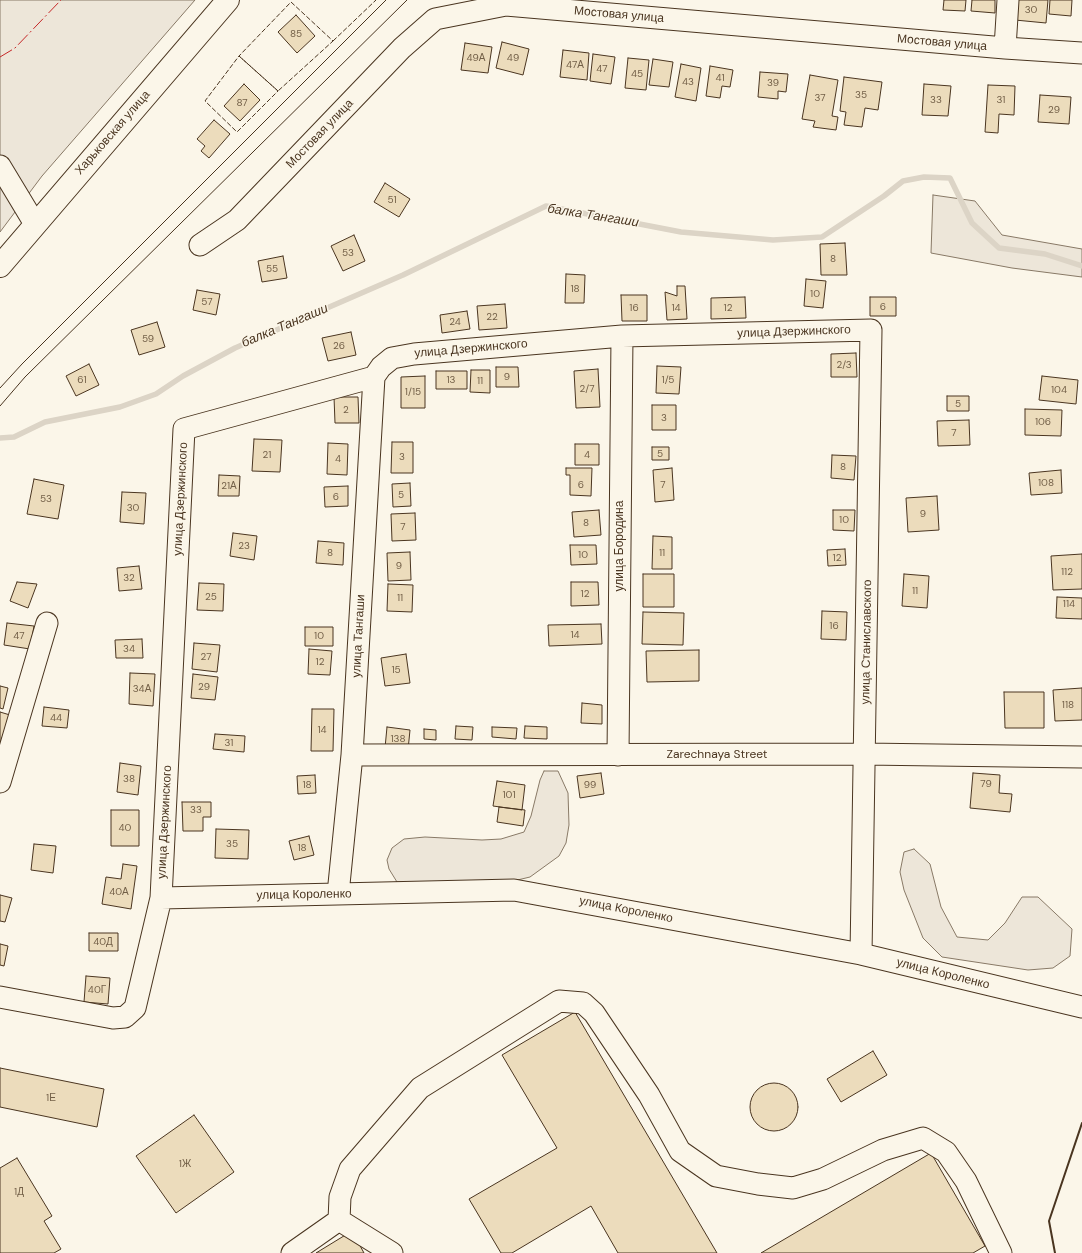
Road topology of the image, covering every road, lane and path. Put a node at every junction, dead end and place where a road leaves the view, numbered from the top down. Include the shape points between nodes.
1 (228, 0) edge
2 (1008, 0) edge
3 (506, 3) edge
4 (1005, 48) junction
5 (1082, 53) edge
6 (0, 166) edge
7 (35, 224) junction
8 (200, 245) dead end
9 (0, 266) edge
10 (871, 330) joint
11 (622, 336) junction
12 (374, 377) junction
13 (47, 623) dead end
14 (865, 754) junction
15 (352, 755) junction
16 (618, 755) junction
17 (1082, 757) edge
18 (0, 782) edge
19 (338, 894) junction
20 (161, 898) junction
21 (861, 954) junction
22 (0, 997) edge
23 (1082, 1007) edge
24 (340, 1220) junction
25 (292, 1253) edge
26 (392, 1253) edge
27 (1001, 1253) edge

1 - 7 main road, Харьковская улица
2 - 4 street
3 - 4 street, Мостовая улица
3 - 8 street, Мостовая улица via 435,19 402,48 237,220
4 - 5 street, Мостовая улица
6 - 7 street
7 - 9 main road, Харьковская улица
10 - 11 street, улица Дзержинского
10 - 14 street, улица Станиславского
11 - 12 street, улица Дзержинского via 414,354 392,358
11 - 16 street, улица Бородина
12 - 15 street, улица Тангаши
12 - 20 street, улица Дзержинского via 184,429
13 - 18 street
14 - 16 street, Zarechnaya Street
14 - 17 street, Zarechnaya Street
14 - 21 street, улица Станиславского
15 - 16 street, Zarechnaya Street
15 - 19 street, улица Тангаши
19 - 20 street, улица Короленко
19 - 21 street, улица Короленко via 514,890
20 - 22 street, улица Дзержинского via 135,1008 125,1017 97,1016
21 - 23 street, улица Короленко
24 - 25 street
24 - 26 street
24 - 27 street via 340,1197 350,1169 420,1088 559,1001 583,1003 594,1013 649,1094 680,1151 716,1176 793,1188 823,1179 883,1150 923,1138 946,1152 966,1181

